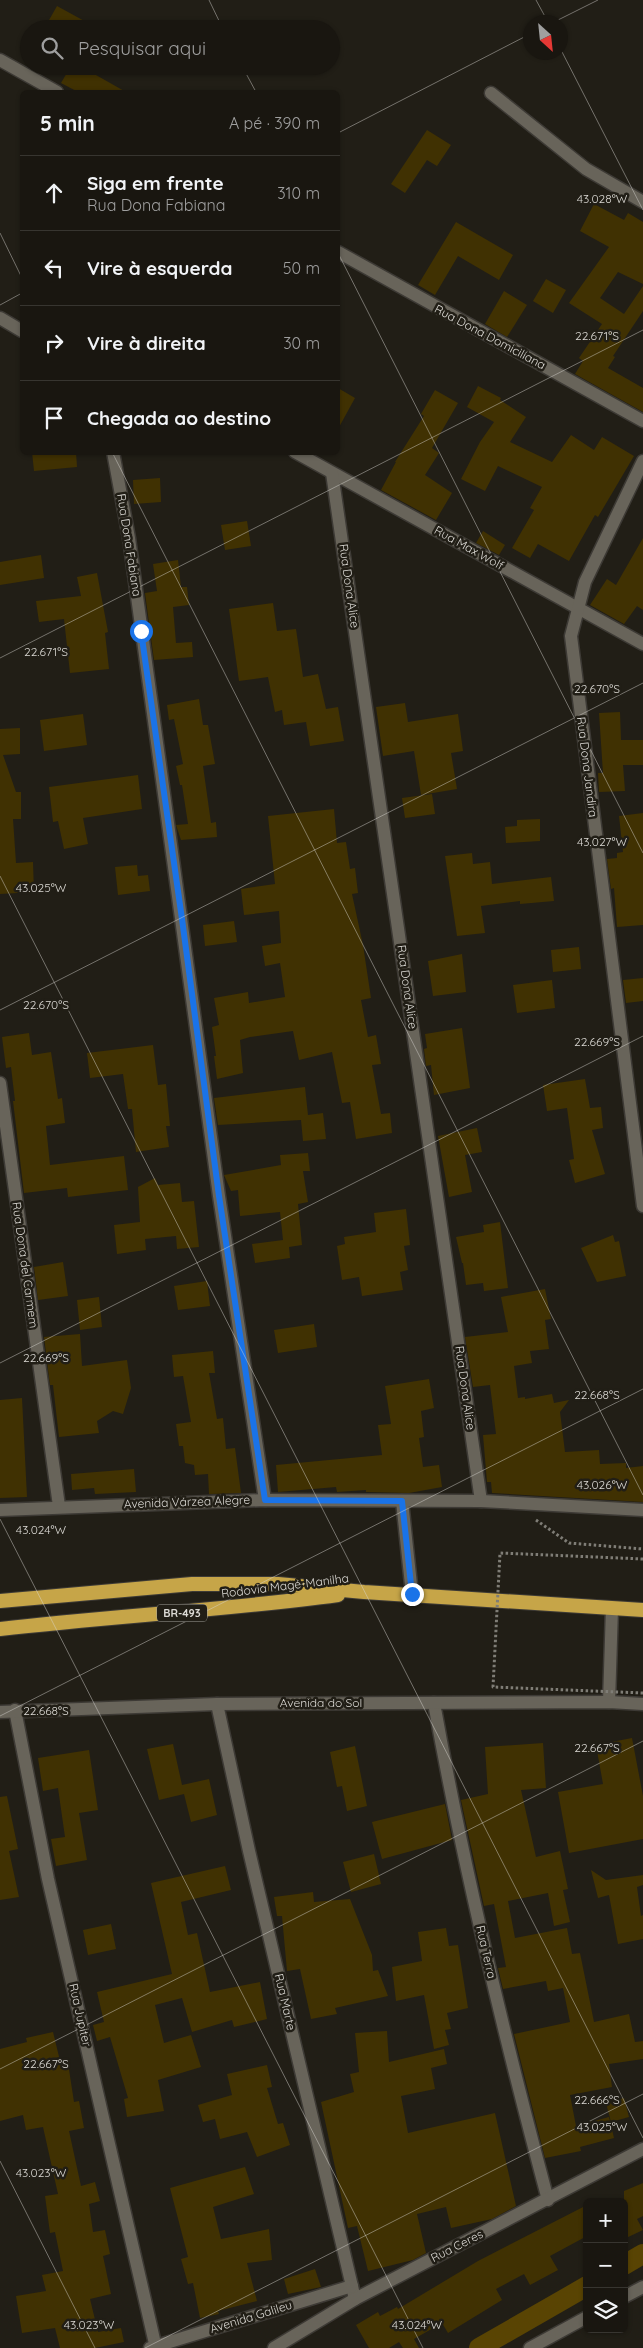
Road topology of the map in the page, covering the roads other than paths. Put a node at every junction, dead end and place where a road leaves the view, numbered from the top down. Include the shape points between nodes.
1 (0, 60) edge
2 (20, 71) edge
3 (27, 75) edge
4 (53, 90) edge
5 (491, 93) dead end
6 (643, 202) edge
7 (340, 253) edge
8 (0, 318) edge
9 (20, 330) edge
10 (643, 421) edge
11 (114, 455) edge
12 (300, 455) edge
13 (643, 461) edge
14 (332, 473) junction
15 (576, 608) junction
16 (643, 644) edge
17 (0, 1083) edge
18 (643, 1206) edge
19 (265, 1500) junction
20 (402, 1501) junction
21 (481, 1501) junction
22 (59, 1506) junction
23 (0, 1510) edge
24 (643, 1510) edge
25 (364, 1592) junction
26 (412, 1594) junction
27 (0, 1601) edge
28 (612, 1608) junction
29 (643, 1610) edge
30 (0, 1629) edge
31 (609, 1702) junction
32 (434, 1703) junction
33 (217, 1704) junction
34 (643, 1704) edge
35 (15, 1710) junction
36 (0, 1712) edge
37 (643, 2149) edge
38 (548, 2200) junction
39 (352, 2286) junction
40 (643, 2287) edge
41 (628, 2295) edge
42 (355, 2299) junction
43 (583, 2320) edge
44 (153, 2348) edge
45 (274, 2348) edge
46 (530, 2348) edge

1 - 2 street
3 - 4 street
5 - 6 street via 586,169
7 - 10 street, Rua Dona Domiciliana
8 - 9 street
11 - 19 street, Rua Dona Fabiana via 129,538 219,1196
12 - 14 street, Rua Max Wolf
13 - 15 street, Rua Dona Jandira via 585,582
14 - 15 street, Rua Max Wolf
14 - 21 street, Rua Dona Alice
15 - 16 street, Rua Max Wolf
15 - 18 street, Rua Dona Jandira via 571,636
17 - 22 street, Rua Dona del Carmem
19 - 20 street, Avenida Várzea Alegre
19 - 22 street, Avenida Várzea Alegre
20 - 21 street, Avenida Várzea Alegre
20 - 26 street
21 - 24 street, Avenida Várzea Alegre
22 - 23 street, Avenida Várzea Alegre
25 - 26 highway, Rodovia Magé-Manilha / BR-493
25 - 27 highway, Rodovia Magé-Manilha / BR-493 via 278,1584 192,1584
25 - 30 highway, Rodovia Magé-Manilha / BR-493 via 193,1612
26 - 28 highway, Rodovia Magé-Manilha / BR-493
28 - 29 highway, Rodovia Magé-Manilha / BR-493
28 - 31 street
31 - 32 street, Avenida do Sol
31 - 34 street, Avenida do Sol
32 - 33 street, Avenida do Sol
32 - 38 street, Rua Terra via 475,1904 516,2081
33 - 35 street, Avenida do Sol
33 - 39 street, Rua Marte
35 - 36 street, Avenida do Sol
35 - 44 street, Rua Jupiter via 48,1879
37 - 38 street, Rua Ceres
38 - 42 street, Rua Ceres
39 - 42 street, Rua Marte
39 - 44 street, Avenida Galileu
40 - 41 street
42 - 45 street, Rua Ceres
43 - 46 street

